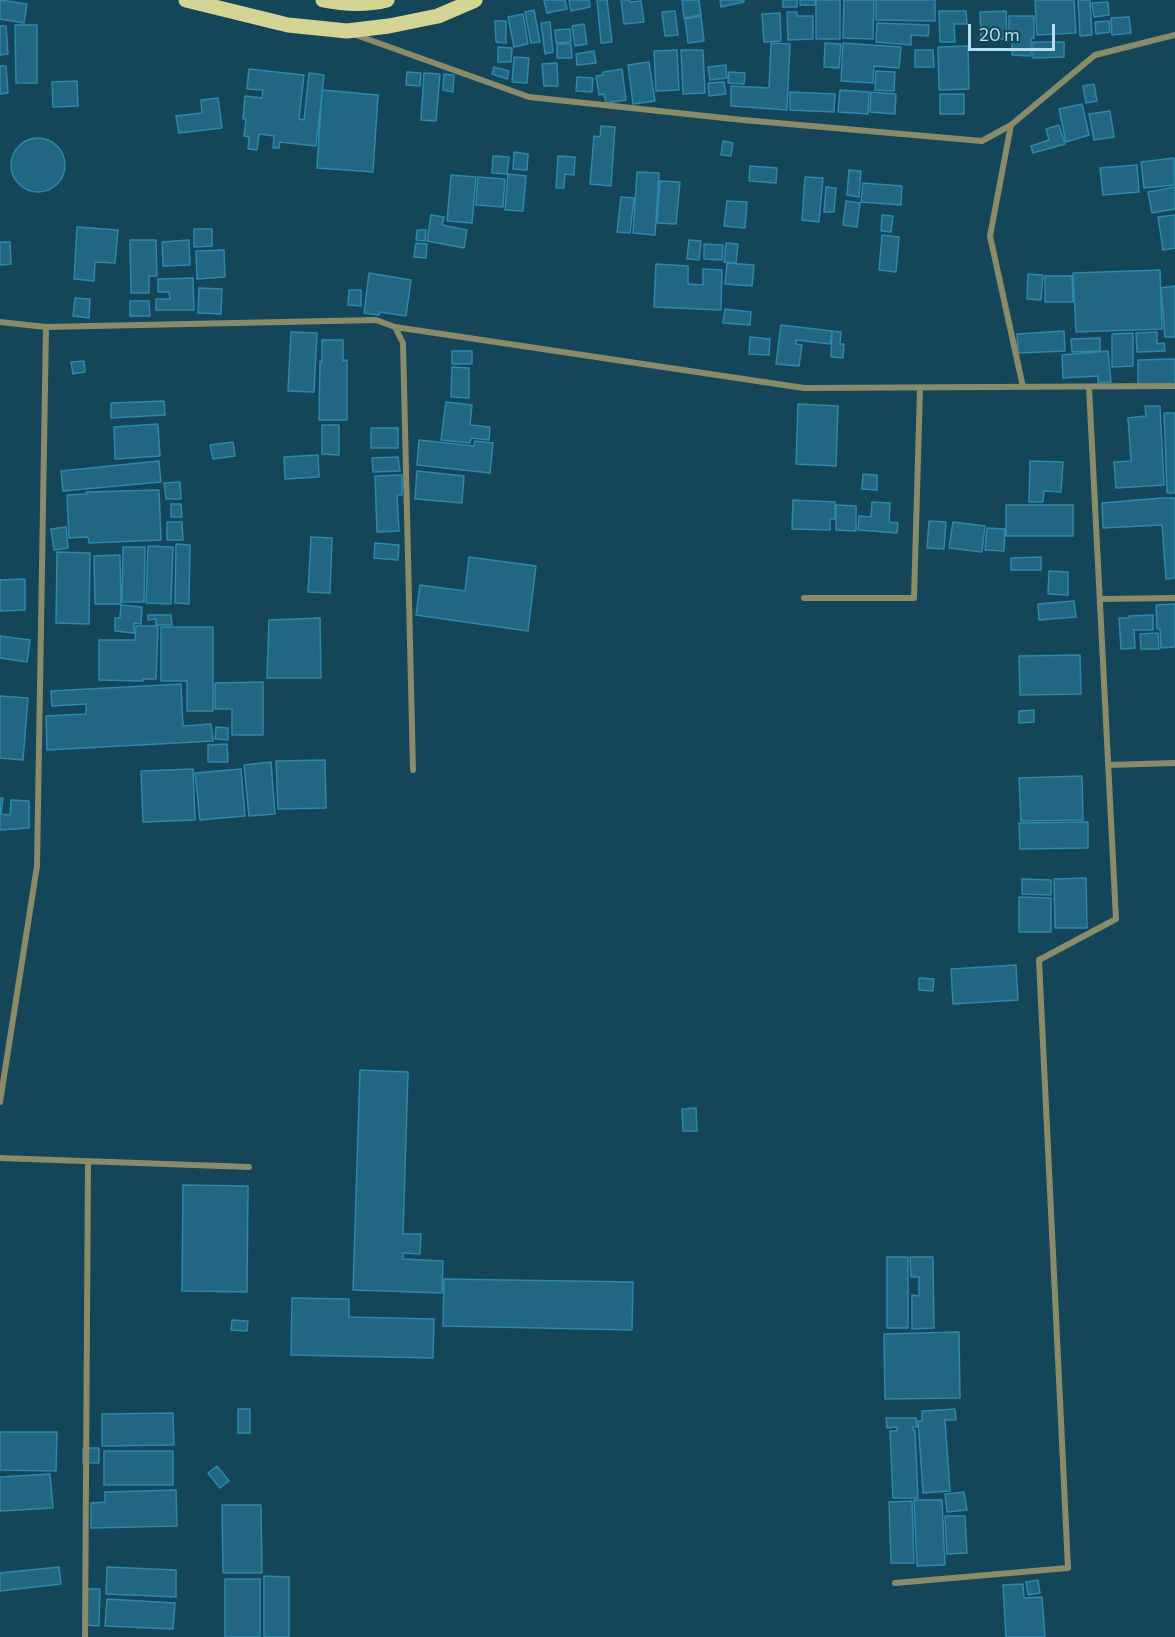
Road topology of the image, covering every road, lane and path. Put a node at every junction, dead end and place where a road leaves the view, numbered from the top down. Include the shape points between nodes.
1 (186, 0) edge
2 (323, 0) edge
3 (387, 0) edge
4 (475, 0) edge
5 (347, 31) junction
6 (1175, 35) edge
7 (1011, 125) junction
8 (0, 322) edge
9 (46, 327) junction
10 (395, 327) junction
11 (1175, 386) edge
12 (1023, 387) junction
13 (1089, 387) junction
14 (920, 388) junction
15 (804, 598) dead end
16 (1175, 598) edge
17 (1100, 599) junction
18 (1175, 763) edge
19 (1108, 765) junction
20 (413, 770) dead end
21 (0, 1102) edge
22 (0, 1158) edge
23 (88, 1162) junction
24 (249, 1167) dead end
25 (895, 1583) dead end
26 (85, 1637) edge

1 - 5 main road via 288,25
2 - 3 main road
4 - 5 main road via 438,16
5 - 7 street via 529,97 982,141
6 - 7 street via 1095,55
7 - 12 street via 990,237
8 - 9 street
9 - 10 street via 376,320
9 - 21 street via 37,866
10 - 14 street via 804,388
10 - 20 street via 403,343
11 - 13 street
12 - 13 street
12 - 14 street
13 - 17 street
14 - 15 street via 914,598
16 - 17 street
17 - 19 street
18 - 19 street
19 - 25 street via 1116,919 1039,960 1068,1568
22 - 23 street
23 - 24 street
23 - 26 street

